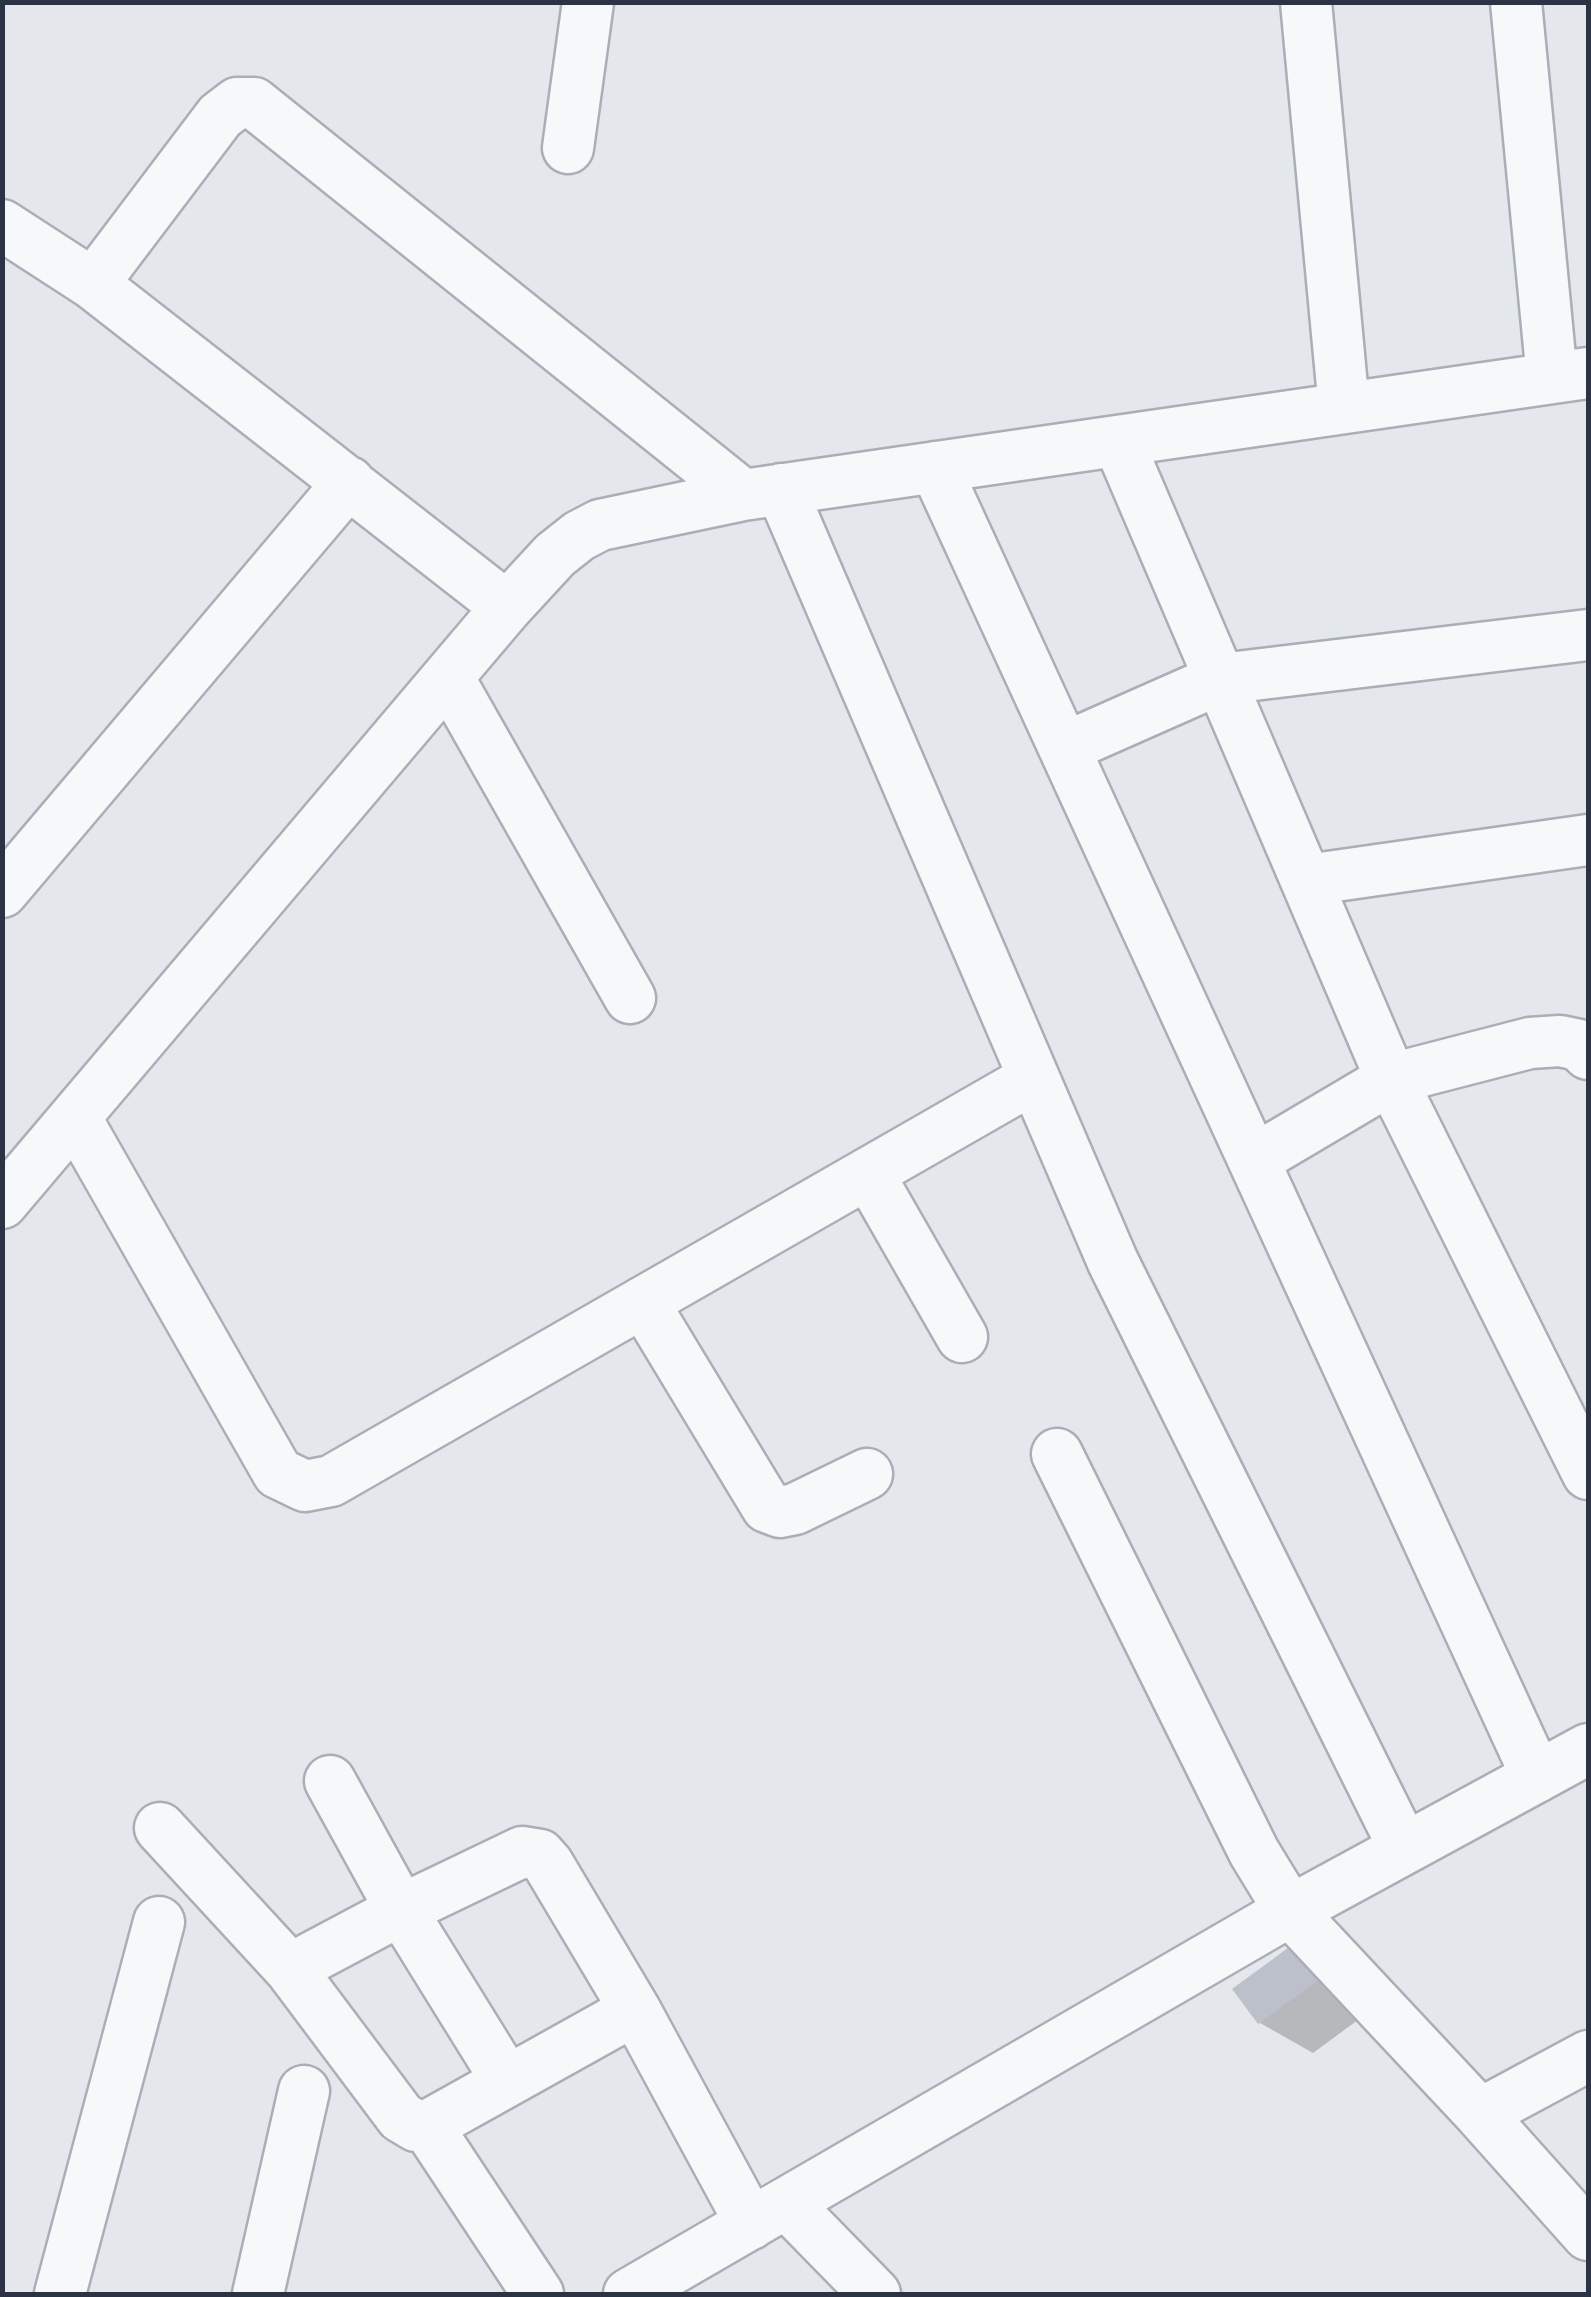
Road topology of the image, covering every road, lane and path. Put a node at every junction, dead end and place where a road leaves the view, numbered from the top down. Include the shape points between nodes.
1 (588, 2) edge
2 (1306, 2) edge
3 (1516, 2) edge
4 (568, 148) dead end
5 (2, 225) edge
6 (93, 284) junction
7 (1570, 376) edge
8 (1344, 408) junction
9 (1118, 440) junction
10 (936, 467) junction
11 (349, 482) junction
12 (762, 492) junction
13 (507, 607) junction
14 (1588, 635) edge
15 (448, 677) junction
16 (1220, 679) junction
17 (1064, 748) junction
18 (1588, 840) edge
19 (1307, 880) junction
20 (2, 892) edge
21 (630, 998) dead end
22 (1588, 1054) edge
23 (1034, 1078) junction
24 (1391, 1078) junction
25 (75, 1118) junction
26 (1254, 1160) junction
27 (868, 1173) junction
28 (2, 1203) edge
29 (644, 1302) junction
30 (962, 1337) dead end
31 (1058, 1454) dead end
32 (867, 1474) dead end
33 (1588, 1474) edge
34 (1588, 1749) edge
35 (1537, 1776) junction
36 (330, 1781) dead end
37 (160, 1828) dead end
38 (1404, 1848) junction
39 (402, 1910) junction
40 (1290, 1911) junction
41 (159, 1922) dead end
42 (290, 1969) junction
43 (635, 2010) junction
44 (1588, 2056) edge
45 (508, 2081) junction
46 (304, 2091) dead end
47 (1480, 2114) junction
48 (426, 2126) junction
49 (768, 2213) junction
50 (1588, 2235) edge
51 (60, 2294) edge
52 (258, 2294) edge
53 (538, 2294) edge
54 (629, 2294) edge
55 (876, 2294) edge

1 - 4 street
2 - 8 street
3 - 7 street
5 - 6 street
6 - 11 street
6 - 12 street via 220,116 237,103 254,103
7 - 8 street
8 - 9 street
9 - 10 street
9 - 16 street
10 - 12 street
10 - 17 street
11 - 13 street
11 - 20 street
12 - 13 street via 600,525 555,556
12 - 23 street
13 - 15 street
14 - 16 street
15 - 21 street
15 - 25 street
16 - 17 street
16 - 19 street
17 - 26 street
18 - 19 street
19 - 24 street
22 - 24 street via 1560,1041 1530,1043
23 - 27 street
23 - 38 street via 1113,1262
24 - 26 street
24 - 33 street
25 - 28 street
25 - 29 street via 278,1473 305,1486 331,1481
26 - 35 street
27 - 29 street
27 - 30 street
29 - 32 street via 767,1507 794,1510
31 - 40 street via 1254,1852
34 - 35 street
35 - 38 street
36 - 39 street
37 - 42 street
38 - 40 street
39 - 42 street
39 - 43 street via 522,1852 540,1856
39 - 45 street
40 - 47 street
40 - 49 street
41 - 51 street
42 - 48 street via 400,2117
43 - 45 street
43 - 49 street
44 - 47 street
45 - 48 street
46 - 52 street
47 - 50 street
48 - 53 street
49 - 54 street
49 - 55 street

